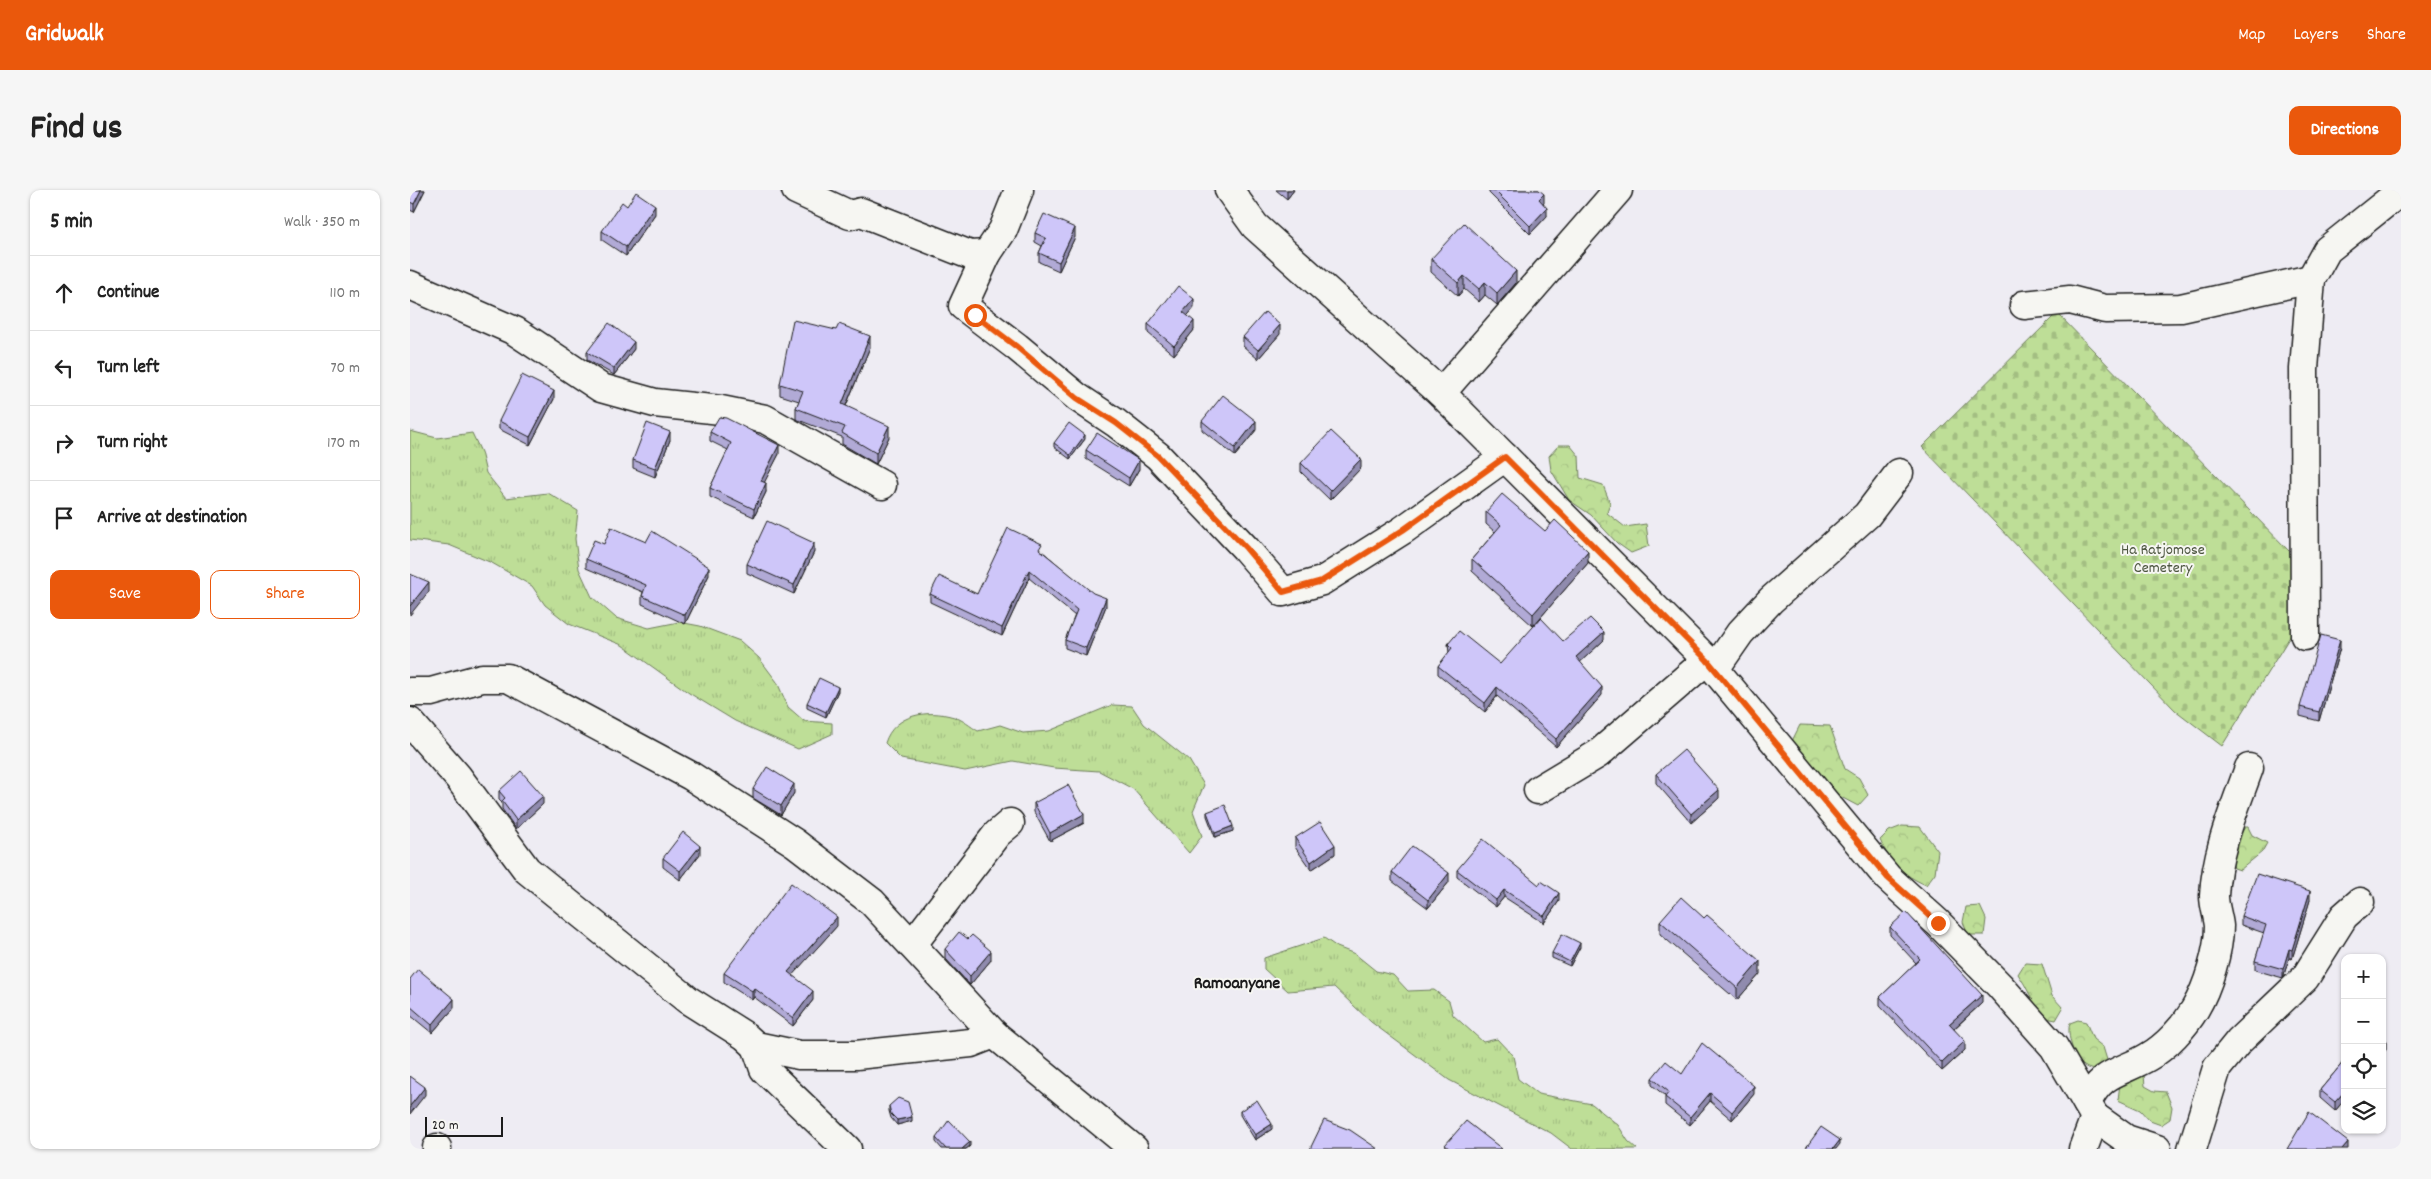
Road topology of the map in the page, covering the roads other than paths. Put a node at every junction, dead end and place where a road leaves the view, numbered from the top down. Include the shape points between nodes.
1 (796, 190) edge
2 (1018, 190) edge
3 (1229, 190) edge
4 (1618, 190) edge
5 (2401, 191) edge
6 (987, 254) junction
7 (2311, 279) junction
8 (410, 285) edge
9 (2024, 305) dead end
10 (1441, 393) junction
11 (1505, 457) junction
12 (1899, 473) dead end
13 (882, 485) dead end
14 (2306, 636) dead end
15 (1711, 664) junction
16 (410, 692) edge
17 (410, 722) edge
18 (2249, 768) dead end
19 (1538, 790) dead end
20 (1010, 822) dead end
21 (2360, 902) dead end
22 (912, 945) junction
23 (994, 1034) junction
24 (756, 1046) junction
25 (2091, 1110) junction
26 (847, 1149) edge
27 (1134, 1149) edge
28 (2083, 1149) edge
29 (2157, 1149) edge
30 (2192, 1149) edge

1 - 6 street via 850,215 860,212 970,255
2 - 6 street via 1003,230
3 - 10 street via 1255,226
4 - 10 street
5 - 7 street via 2327,250
6 - 11 street via 963,306 1077,398 1158,456 1246,548 1283,592 1322,581 1403,530
7 - 9 street via 2181,308 2105,309 2070,300
7 - 14 street via 2304,369
8 - 13 street via 515,331 601,388 655,403 721,410 765,419
10 - 11 street
11 - 15 street
12 - 15 street via 1867,515 1771,600
15 - 19 street via 1598,754
15 - 25 street via 1888,878 1945,930 2054,1047
16 - 22 street via 431,692 482,678 508,678 691,776 795,843 872,902
17 - 24 street via 458,778 527,870 688,1000
18 - 25 street via 2224,838 2214,897 2219,926 2210,979 2195,1010 2170,1040 2149,1057 2108,1075 2094,1088
20 - 22 street via 997,834
21 - 30 street via 2344,916 2305,978 2239,1041 2218,1068
22 - 23 street
23 - 24 street via 971,1043 856,1055 799,1055
23 - 27 street
24 - 26 street via 764,1069
25 - 28 street
25 - 29 street via 2126,1139

